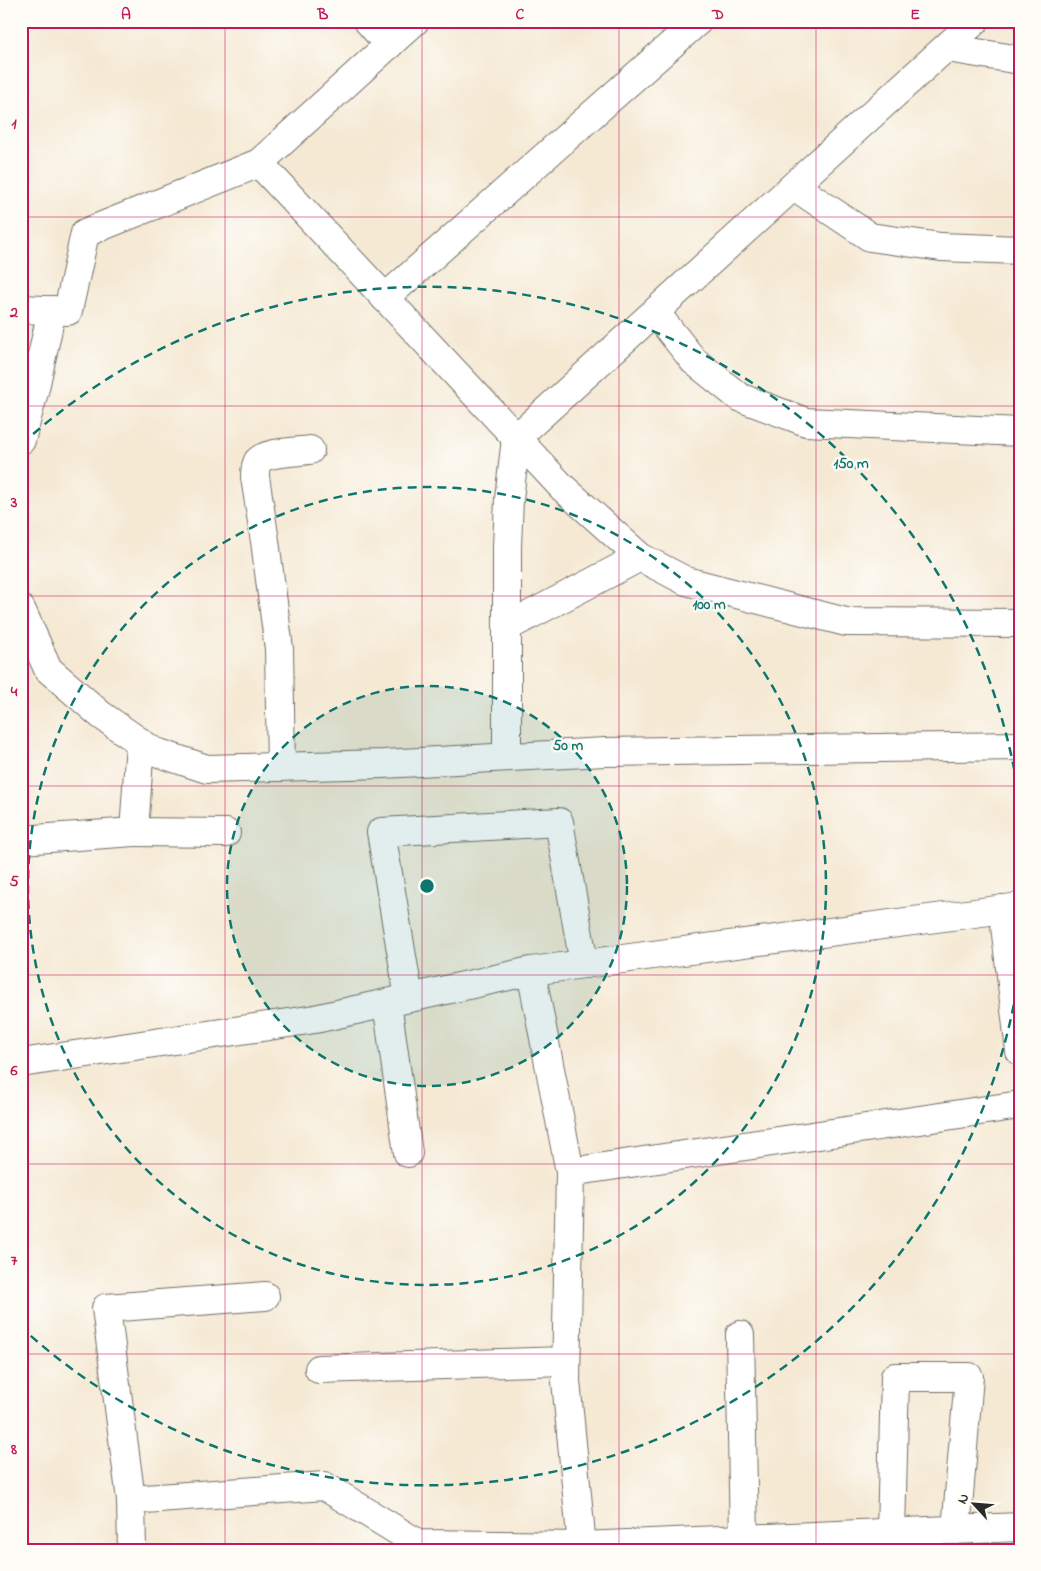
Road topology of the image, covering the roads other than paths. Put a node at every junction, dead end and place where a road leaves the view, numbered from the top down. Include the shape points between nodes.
1 (368, 21) edge
2 (415, 21) edge
3 (698, 21) edge
4 (975, 21) edge
5 (389, 45) junction
6 (947, 48) junction
7 (1020, 60) edge
8 (259, 163) junction
9 (794, 186) junction
10 (1020, 250) edge
11 (385, 298) junction
12 (21, 309) edge
13 (52, 310) junction
14 (655, 312) junction
15 (1020, 432) edge
16 (516, 438) junction
17 (21, 440) edge
18 (310, 450) dead end
19 (640, 557) junction
20 (21, 609) edge
21 (1020, 623) edge
22 (507, 627) junction
23 (140, 742) junction
24 (1020, 746) edge
25 (507, 757) junction
26 (281, 767) junction
27 (134, 832) junction
28 (226, 833) dead end
29 (21, 840) edge
30 (1012, 908) edge
31 (584, 964) junction
32 (531, 971) junction
33 (398, 1000) junction
34 (1020, 1052) edge
35 (21, 1063) edge
36 (1020, 1104) edge
37 (408, 1153) dead end
38 (570, 1172) junction
39 (265, 1296) dead end
40 (740, 1335) dead end
41 (566, 1361) junction
42 (319, 1369) dead end
43 (131, 1500) junction
44 (1020, 1527) edge
45 (956, 1530) junction
46 (891, 1532) junction
47 (744, 1539) junction
48 (599, 1547) edge
49 (132, 1550) edge

1 - 5 street
2 - 5 street
3 - 11 street
4 - 6 street
5 - 8 street
6 - 7 street
6 - 9 street
8 - 11 street
8 - 13 street via 85,233 68,311
9 - 10 street via 870,237 941,247
9 - 14 street
11 - 16 street
12 - 13 street
13 - 17 street
14 - 15 street via 694,361 739,397 806,422
14 - 16 street
16 - 19 street via 562,487
16 - 22 street via 509,499
18 - 26 street via 266,456 255,467 279,649
19 - 21 street via 686,581 846,622
19 - 22 street
20 - 23 street via 48,669 101,715
22 - 25 street
23 - 26 street via 153,751 207,769
23 - 27 street
24 - 25 street via 615,752
25 - 26 street
27 - 28 street
27 - 29 street
30 - 31 street
30 - 34 street
31 - 32 street
31 - 33 street via 559,822 381,832
32 - 33 street
32 - 38 street
33 - 35 street via 315,1019
33 - 37 street
36 - 38 street
38 - 41 street
39 - 43 street via 106,1308
40 - 47 street
41 - 42 street
41 - 48 street via 566,1381
43 - 48 street via 324,1486 419,1544
43 - 49 street
44 - 45 street
45 - 46 street
45 - 46 street via 969,1377 895,1377
46 - 47 street
47 - 48 street

